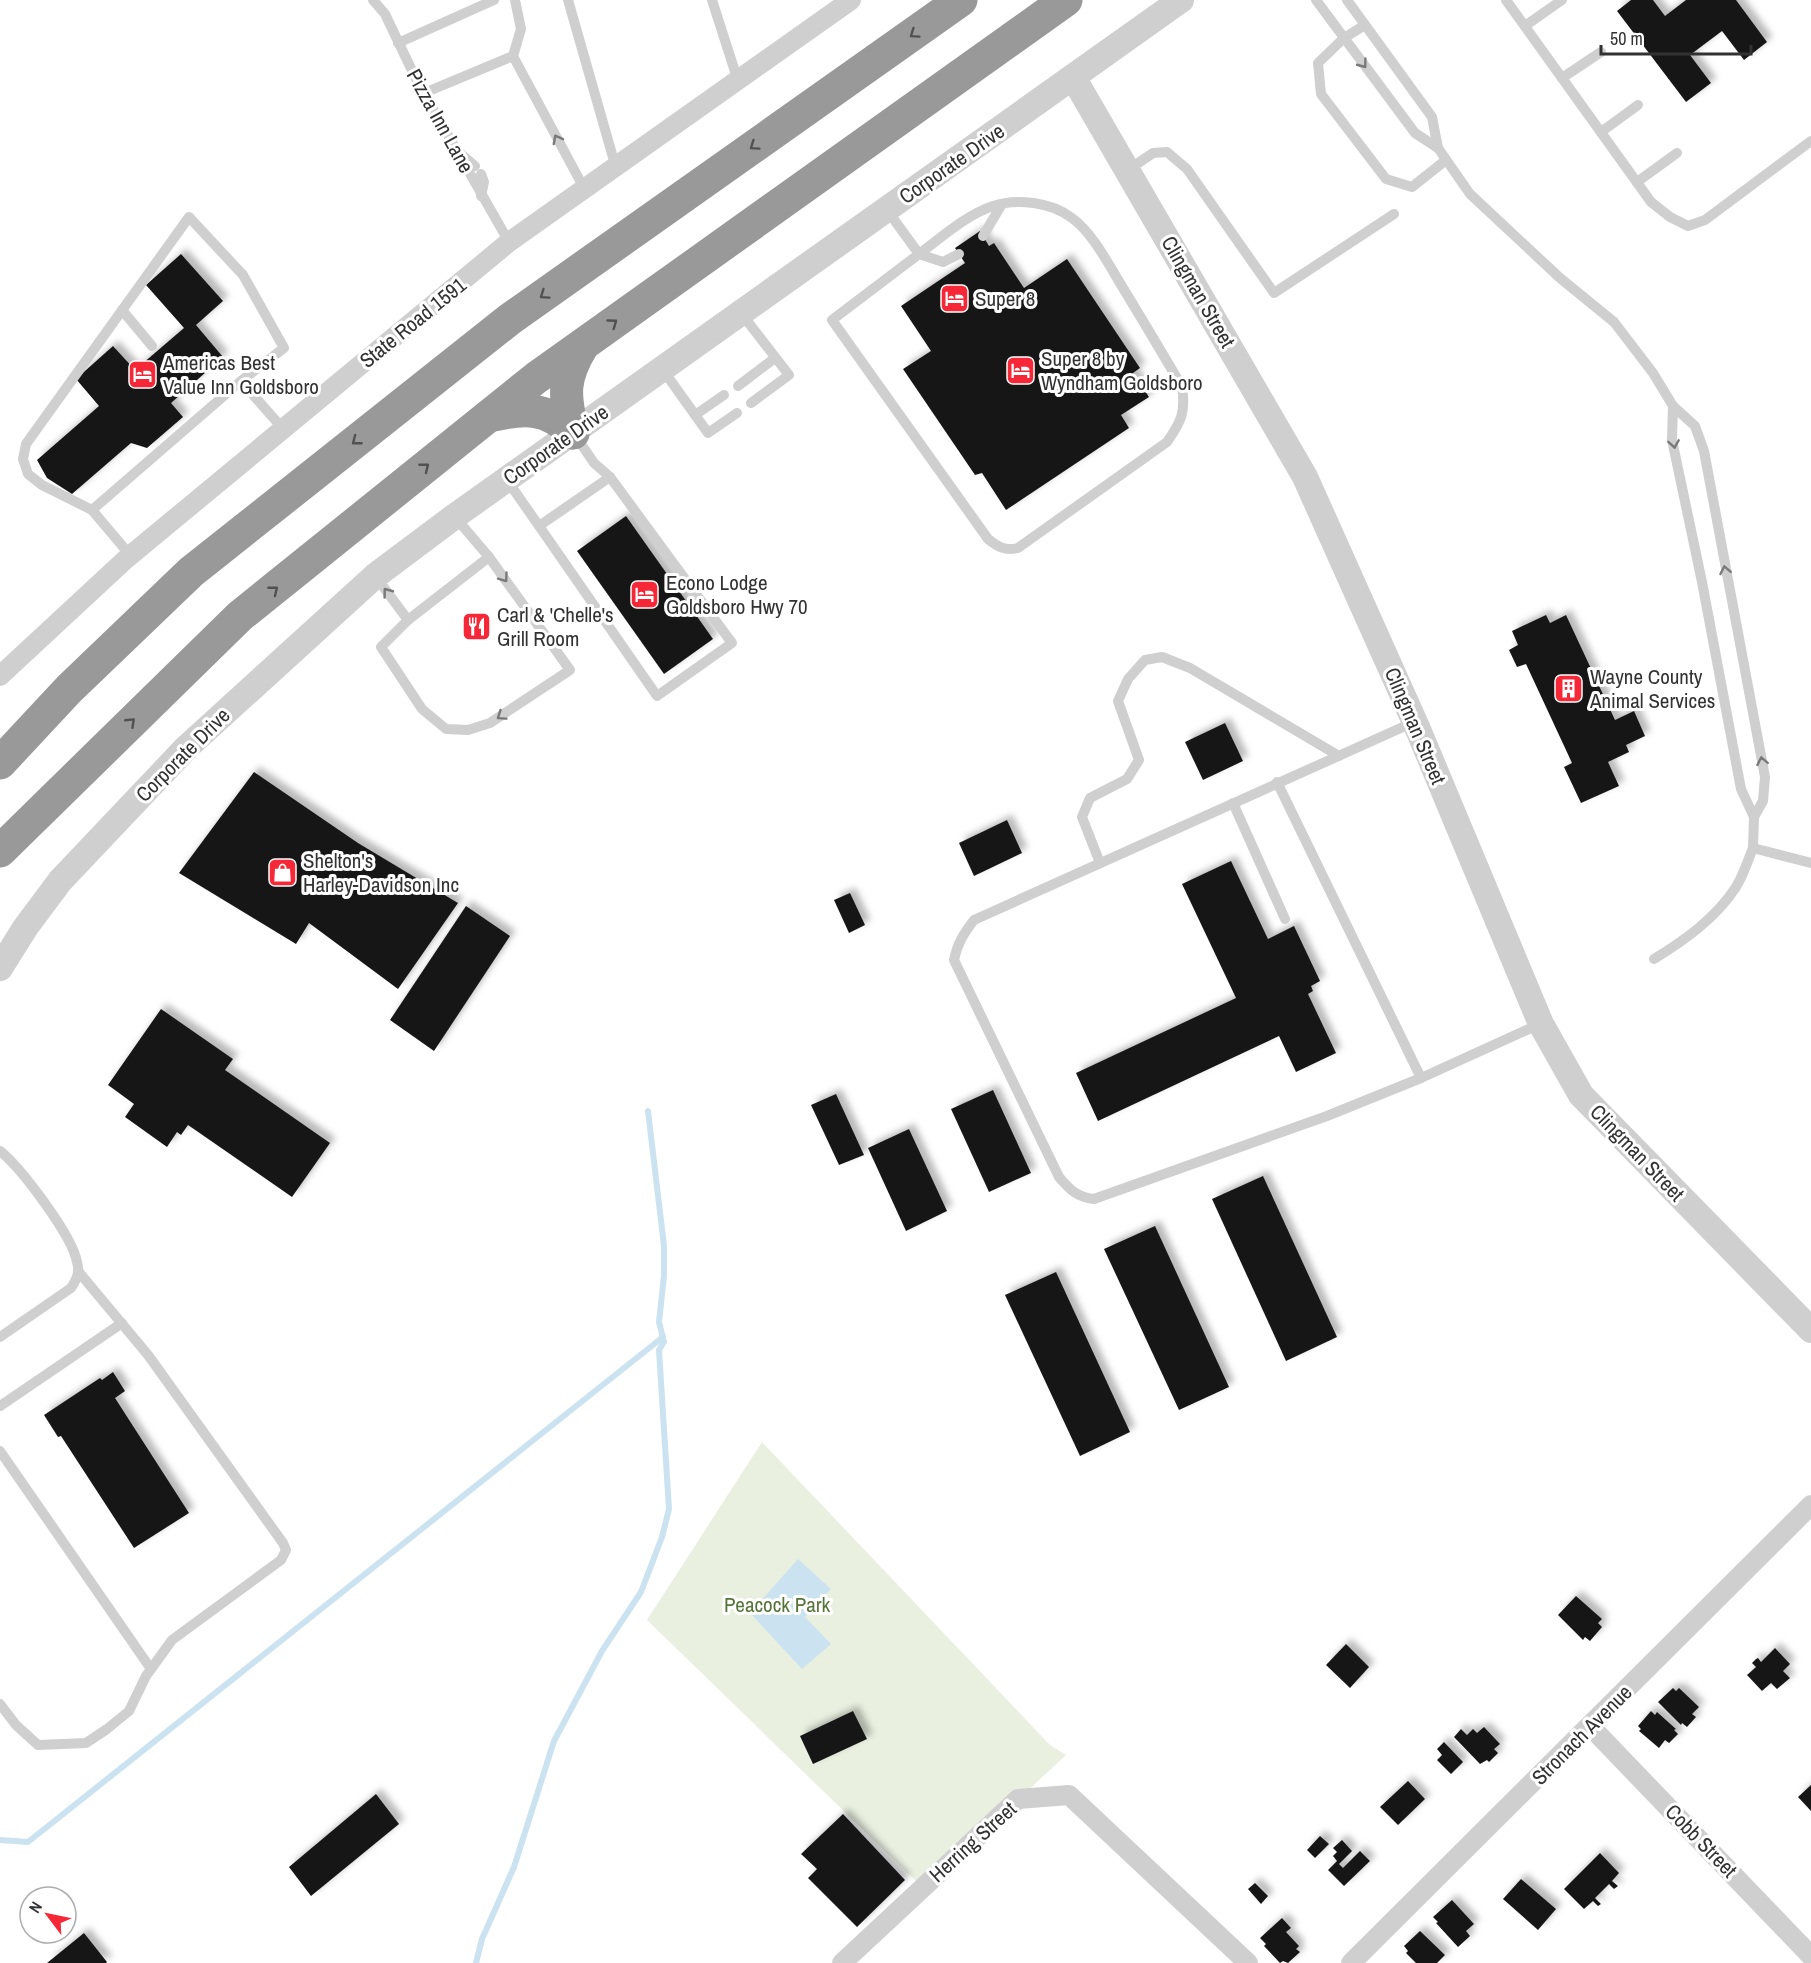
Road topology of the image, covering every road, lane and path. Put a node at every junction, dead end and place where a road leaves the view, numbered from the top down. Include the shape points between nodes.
1 (373, 0) edge
2 (494, 0) edge
3 (515, 0) edge
4 (712, 0) edge
5 (851, 0) edge
6 (961, 0) edge
7 (1066, 0) edge
8 (1181, 0) edge
9 (1316, 0) edge
10 (1347, 0) edge
11 (1506, 0) edge
12 (1562, 0) edge
13 (573, 1) edge
14 (1365, 25) junction
15 (1525, 26) junction
16 (1344, 38) junction
17 (398, 43) junction
18 (1601, 52) dead end
19 (513, 56) junction
20 (1073, 77) junction
21 (1562, 78) junction
22 (738, 81) junction
23 (423, 93) junction
24 (1638, 105) dead end
25 (1601, 132) junction
26 (1811, 141) edge
27 (1438, 148) junction
28 (456, 150) junction
29 (1677, 153) dead end
30 (1446, 160) junction
31 (616, 168) junction
32 (1127, 171) junction
33 (1637, 182) junction
34 (585, 190) junction
35 (482, 196) junction
36 (1002, 204) junction
37 (887, 210) junction
38 (1394, 214) dead end
39 (983, 236) dead end
40 (509, 242) junction
41 (920, 254) junction
42 (958, 254) dead end
43 (122, 310) junction
44 (741, 313) junction
45 (583, 345) junction
46 (152, 346) dead end
47 (776, 358) junction
48 (662, 369) junction
49 (241, 381) junction
50 (738, 386) dead end
51 (724, 395) dead end
52 (751, 403) dead end
53 (1673, 406) junction
54 (737, 412) dead end
55 (695, 415) junction
56 (489, 417) junction
57 (284, 430) junction
58 (573, 433) junction
59 (610, 477) junction
60 (507, 480) junction
61 (92, 510) junction
62 (454, 516) junction
63 (539, 526) junction
64 (130, 555) junction
65 (489, 557) junction
66 (375, 576) junction
67 (408, 620) junction
68 (0, 676) edge
69 (69, 689) junction
70 (1415, 721) junction
71 (0, 742) edge
72 (1339, 756) junction
73 (0, 763) edge
74 (88, 763) junction
75 (1277, 782) junction
76 (1233, 803) junction
77 (1754, 817) junction
78 (1753, 848) junction
79 (0, 851) edge
80 (1100, 863) junction
81 (1811, 863) edge
82 (0, 877) edge
83 (1285, 919) dead end
84 (1654, 959) dead end
85 (0, 968) edge
86 (1540, 1024) junction
87 (1421, 1078) junction
88 (0, 1151) edge
89 (78, 1271) junction
90 (122, 1323) junction
91 (1811, 1330) edge
92 (0, 1337) edge
93 (0, 1406) edge
94 (0, 1451) edge
95 (1811, 1505) edge
96 (151, 1669) junction
97 (0, 1704) edge
98 (1590, 1726) junction
99 (1811, 1956) edge
100 (842, 1963) edge
101 (1248, 1963) edge
102 (1351, 1963) edge

1 - 17 lane, Pizza Inn Lane via 385,14
2 - 17 lane
3 - 19 lane via 521,29
4 - 22 lane
5 - 22 street, State Road 1591
6 -> 69 highway via 510,319 191,572
45 -> 7 highway
8 - 20 street, Corporate Drive
9 - 16 lane
10 - 14 lane
11 - 15 lane
12 - 15 lane
13 - 31 lane
14 - 16 lane
14 - 27 lane via 1431,117
15 - 21 lane
16 -> 27 lane via 1415,133
16 - 30 lane via 1318,63 1321,94 1386,179 1412,187
17 - 23 lane, Pizza Inn Lane
18 - 21 lane
19 - 23 lane
34 -> 19 lane
20 - 32 street, Clingman Street
20 - 37 street, Corporate Drive
21 - 25 lane
22 - 31 street, State Road 1591
23 - 28 lane, Pizza Inn Lane
24 - 25 lane
25 - 33 lane
26 - 33 lane via 1705,220 1688,226 1651,202
27 - 30 lane
28 - 35 lane, Pizza Inn Lane
28 - 35 lane via 478,170 484,182
29 - 33 lane
30 - 53 lane via 1470,194 1614,322
31 - 34 street, State Road 1591
32 - 38 lane via 1153,153 1167,152 1187,170 1274,293
32 - 70 street, Clingman Street via 1305,477
34 - 40 street, State Road 1591
35 - 40 lane, Pizza Inn Lane
36 - 39 lane
36 - 41 lane via 975,214
36 - 41 lane via 1011,201 1055,209 1086,232 1182,387 1185,404 1181,422 1167,442 1018,548 1008,550 988,539 832,320
37 - 41 lane
37 - 44 street, Corporate Drive
40 - 57 street, State Road 1591
41 - 42 lane via 943,262
43 - 46 lane
43 - 49 lane via 189,217 243,275 284,348
43 - 61 lane via 26,444 23,459 28,474 42,485
44 - 47 lane
44 - 48 street, Corporate Drive
45 - 56 highway
45 - 58 highway via 566,384
47 - 50 lane
47 - 52 lane via 789,375
48 - 55 lane
48 - 58 street, Corporate Drive
49 - 57 lane
49 - 61 lane
51 - 55 lane
53 -> 77 lane via 1672,440 1741,789
77 -> 53 lane via 1763,801 1765,777 1704,451 1695,426
54 - 55 lane via 708,433
56 - 58 highway via 514,410 542,412 561,420
74 -> 56 highway via 240,616
57 - 64 street, State Road 1591
58 - 59 lane via 594,463
58 - 60 street, Corporate Drive
59 - 63 lane
59 - 63 lane via 732,643 657,696
60 - 62 street, Corporate Drive
60 - 63 lane
61 - 64 lane
62 - 65 lane
62 - 66 street, Corporate Drive
64 - 68 street, State Road 1591
65 - 67 lane
65 -> 67 lane via 570,670 490,723 468,730 446,729 422,709 381,647
67 -> 66 lane
66 - 85 street, Corporate Drive via 186,748 60,881
69 - 71 highway
69 - 73 highway
70 - 72 lane
70 - 86 street, Clingman Street
72 - 75 lane
72 - 80 lane via 1190,668 1162,657 1145,660 1128,679 1118,701 1139,760 1127,779 1089,798 1082,817
74 - 79 highway
74 - 82 highway
75 - 76 lane
75 - 87 lane
76 - 80 lane
76 - 83 lane
77 - 78 lane
78 - 81 lane
78 - 84 lane via 1737,886 1714,914 1686,939
80 - 87 lane via 974,920 956,947 954,960 1059,1177 1071,1192 1094,1199 1327,1116
86 - 87 lane
86 - 91 street, Clingman Street via 1581,1095
88 - 89 lane via 24,1176 60,1227 72,1248
89 - 90 lane
89 - 92 lane via 71,1288
90 - 93 lane
90 - 96 lane via 286,1550 281,1560 172,1640
94 - 96 lane
95 - 98 street, Stronach Avenue
96 - 97 lane via 129,1711 86,1743 38,1745
98 - 99 street, Cobb Street
98 - 102 street, Stronach Avenue
100 - 101 street, Herring Street via 1018,1799 1069,1795

